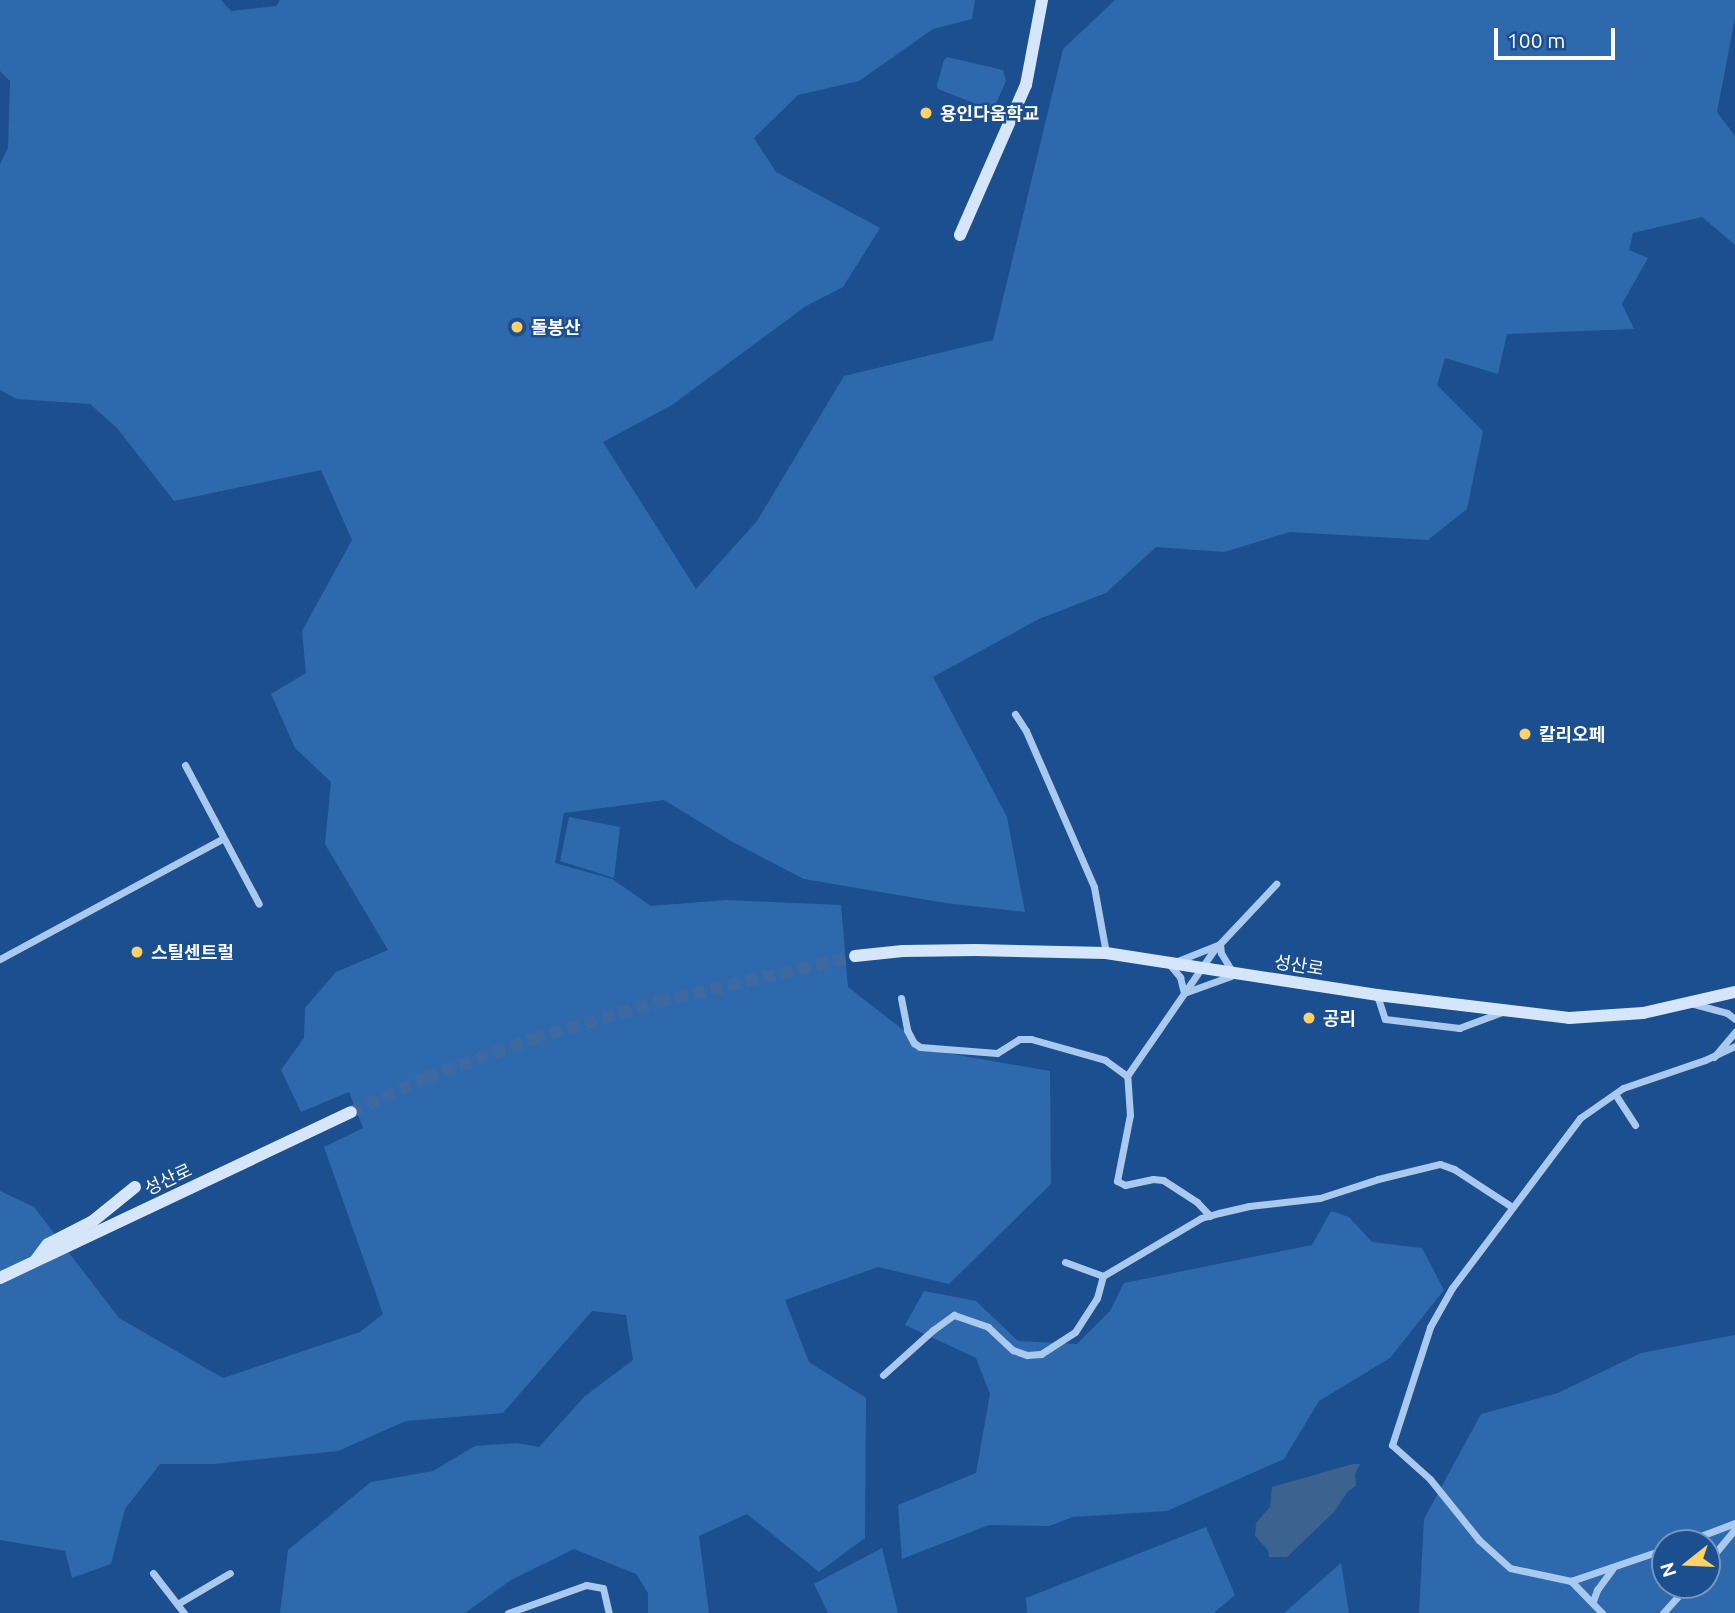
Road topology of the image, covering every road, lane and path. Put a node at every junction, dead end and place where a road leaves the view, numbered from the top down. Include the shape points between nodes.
1 (1042, 0) edge
2 (960, 234) dead end
3 (1015, 714) dead end
4 (185, 765) dead end
5 (222, 839) junction
6 (1276, 884) dead end
7 (259, 904) dead end
8 (1220, 944) junction
9 (1106, 953) junction
10 (855, 956) tunnel mouth
11 (0, 959) edge
12 (1170, 962) junction
13 (1203, 966) junction
14 (1237, 972) junction
15 (1734, 991) edge
16 (1184, 993) junction
17 (1377, 995) junction
18 (901, 998) dead end
19 (1693, 1003) junction
20 (1506, 1011) junction
21 (1735, 1019) edge
22 (1735, 1032) edge
23 (1735, 1046) edge
24 (1714, 1057) junction
25 (1126, 1076) junction
26 (1615, 1094) junction
27 (351, 1112) tunnel mouth
28 (1634, 1125) dead end
29 (135, 1187) dead end
30 (1512, 1207) junction
31 (1210, 1216) junction
32 (34, 1262) junction
33 (1065, 1262) dead end
34 (1103, 1276) junction
35 (0, 1278) edge
36 (883, 1375) dead end
37 (1735, 1529) edge
38 (1721, 1546) edge
39 (1651, 1554) edge
40 (1613, 1567) junction
41 (153, 1573) dead end
42 (230, 1573) dead end
43 (1571, 1581) junction
44 (1676, 1599) edge
45 (1593, 1601) junction
46 (179, 1603) junction
47 (184, 1613) edge
48 (508, 1613) edge
49 (609, 1613) edge
50 (1602, 1613) edge
51 (1663, 1613) edge

1 - 2 main road via 1026,85
3 - 9 street via 1094,887
4 - 5 street
5 - 7 street
5 - 11 street
6 - 8 street
8 - 12 street
8 - 13 street
8 - 14 street via 1221,953
9 - 10 main road, 성산로 via 975,950
9 - 12 main road, 성산로
12 - 13 main road, 성산로
12 - 16 street
13 - 14 main road, 성산로
13 - 16 street
14 - 16 street
14 - 17 main road, 성산로
15 - 19 main road, 성산로
16 - 25 street
17 - 20 main road, 성산로
17 - 20 street via 1385,1019 1447,1027 1459,1028
18 - 25 street via 907,1030 920,1047 997,1053 1019,1039 1031,1039 1105,1060
19 - 20 main road, 성산로 via 1643,1013 1569,1018
19 - 21 street
22 - 24 street
23 - 24 street
24 - 26 street
25 - 31 street via 1130,1115 1117,1181 1125,1185 1163,1180
26 - 28 street
26 - 30 street via 1580,1118
27 - 32 main road, 성산로
29 - 32 main road via 93,1221 48,1244
30 - 31 street via 1440,1164 1320,1198 1249,1206
30 - 43 street via 1452,1288 1430,1327 1392,1445 1430,1479 1479,1540 1510,1568
31 - 34 street
32 - 35 main road, 성산로
33 - 34 street
34 - 36 street via 1097,1298 1075,1332 1041,1354 1013,1350 988,1326 954,1315
37 - 38 street
39 - 40 street
40 - 43 street
40 - 45 street
41 - 46 street
42 - 46 street
43 - 45 street
44 - 51 street
45 - 50 street
46 - 47 street
48 - 49 street via 586,1585 603,1588

